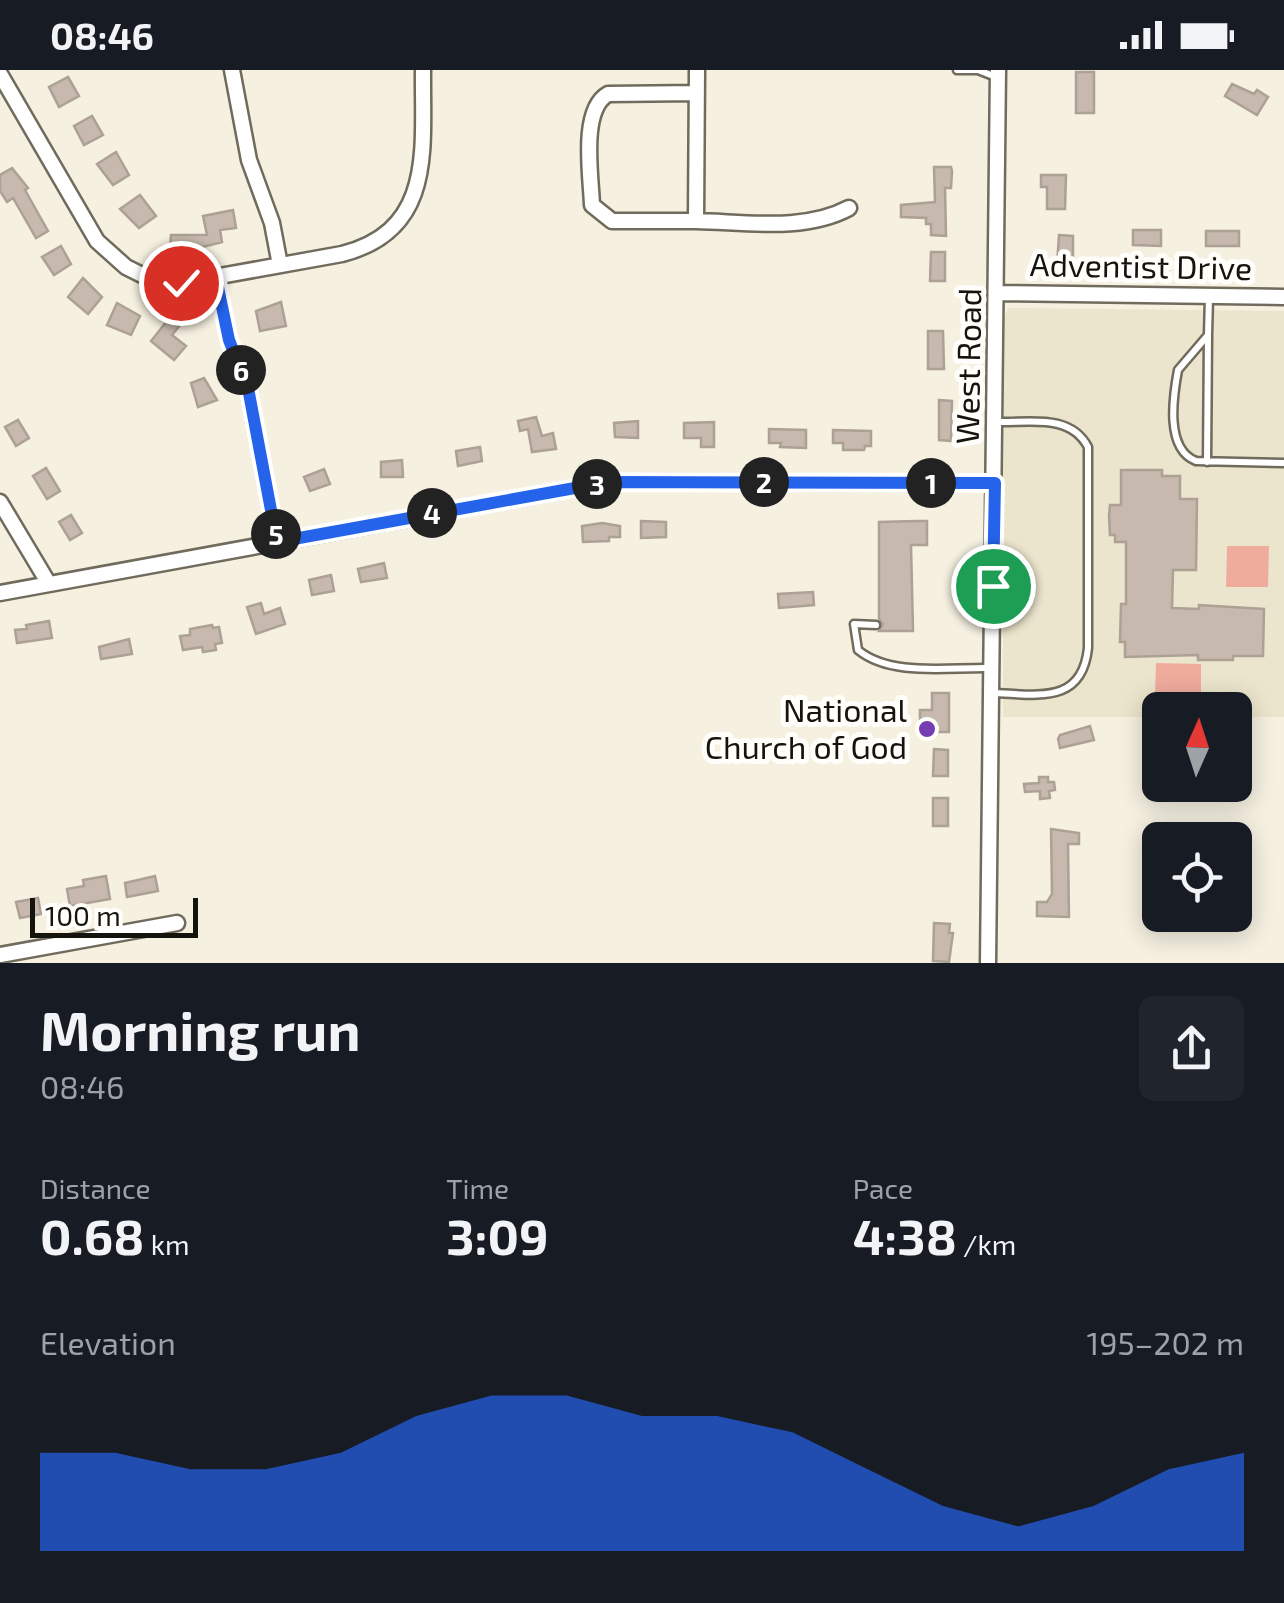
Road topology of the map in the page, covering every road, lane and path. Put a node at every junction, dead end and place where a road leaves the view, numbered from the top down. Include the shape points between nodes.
1 (232, 70) edge
2 (423, 70) edge
3 (697, 70) edge
4 (957, 70) edge
5 (0, 72) edge
6 (998, 74) edge
7 (697, 93) junction
8 (850, 208) dead end
9 (696, 221) junction
10 (280, 265) junction
11 (216, 278) junction
12 (998, 293) junction
13 (1208, 296) junction
14 (1284, 296) edge
15 (1208, 334) junction
16 (996, 422) junction
17 (1206, 462) junction
18 (1284, 463) edge
19 (995, 483) junction
20 (0, 502) edge
21 (277, 542) junction
22 (48, 584) junction
23 (0, 593) edge
24 (876, 625) dead end
25 (991, 668) junction
26 (990, 693) junction
27 (177, 924) dead end
28 (0, 955) edge
29 (988, 963) edge

1 - 10 street via 249,160
2 - 10 street via 421,169 404,215 366,246
3 - 7 street
4 - 6 lane
5 - 11 street via 112,257 165,281
6 - 12 street, West Road
7 - 9 street
7 - 9 street via 608,94 593,108 590,122 592,205 600,214 612,221
8 - 9 street via 830,219 798,223
10 - 11 street
11 - 21 street via 248,388
12 - 13 street, Adventist Drive
12 - 16 street, West Road
13 - 14 street, Adventist Drive
13 - 15 lane
15 - 17 lane
15 - 17 lane via 1180,363 1176,382 1176,444 1184,456
16 - 19 street, West Road
16 - 26 lane via 1066,424 1088,446 1088,648 1082,673 1068,689
17 - 18 lane
19 - 21 street via 608,482
19 - 25 street, West Road
20 - 22 street
21 - 22 street
22 - 23 street
24 - 25 lane via 854,624 858,650 873,662
25 - 26 street, West Road
26 - 29 street, West Road
27 - 28 street

